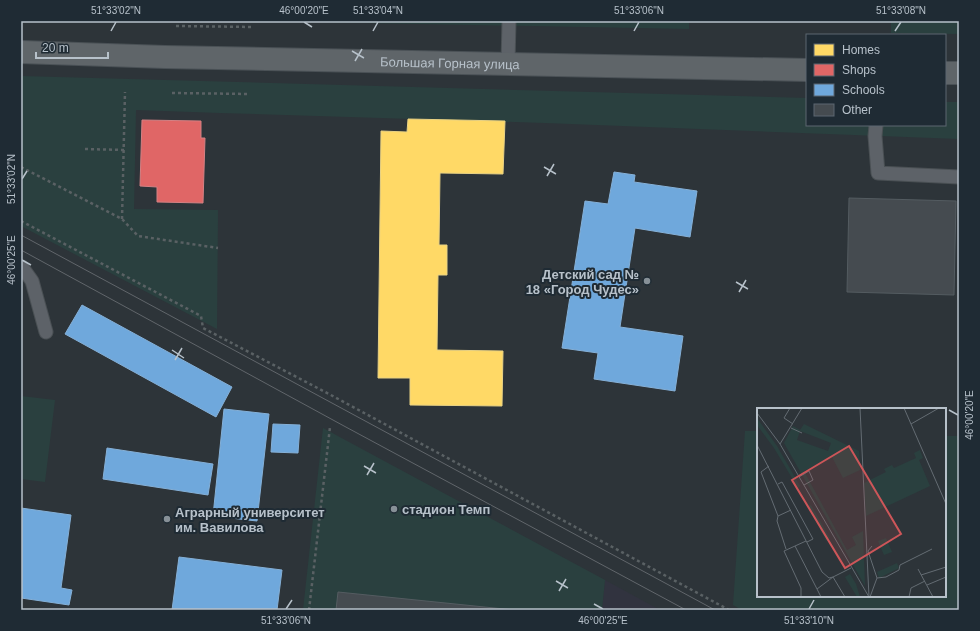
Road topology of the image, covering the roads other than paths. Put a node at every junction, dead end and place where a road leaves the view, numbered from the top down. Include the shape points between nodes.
1 (509, 21) edge
2 (21, 52) edge
3 (508, 63) junction
4 (806, 70) edge
5 (946, 73) edge
6 (959, 73) edge
7 (876, 126) edge
8 (959, 177) edge
9 (21, 267) edge
10 (46, 332) dead end

1 - 3 lane
2 - 3 main road, Большая Горная улица
3 - 4 main road, Большая Горная улица
5 - 6 main road
7 - 8 lane via 878,174
9 - 10 lane via 32,282

